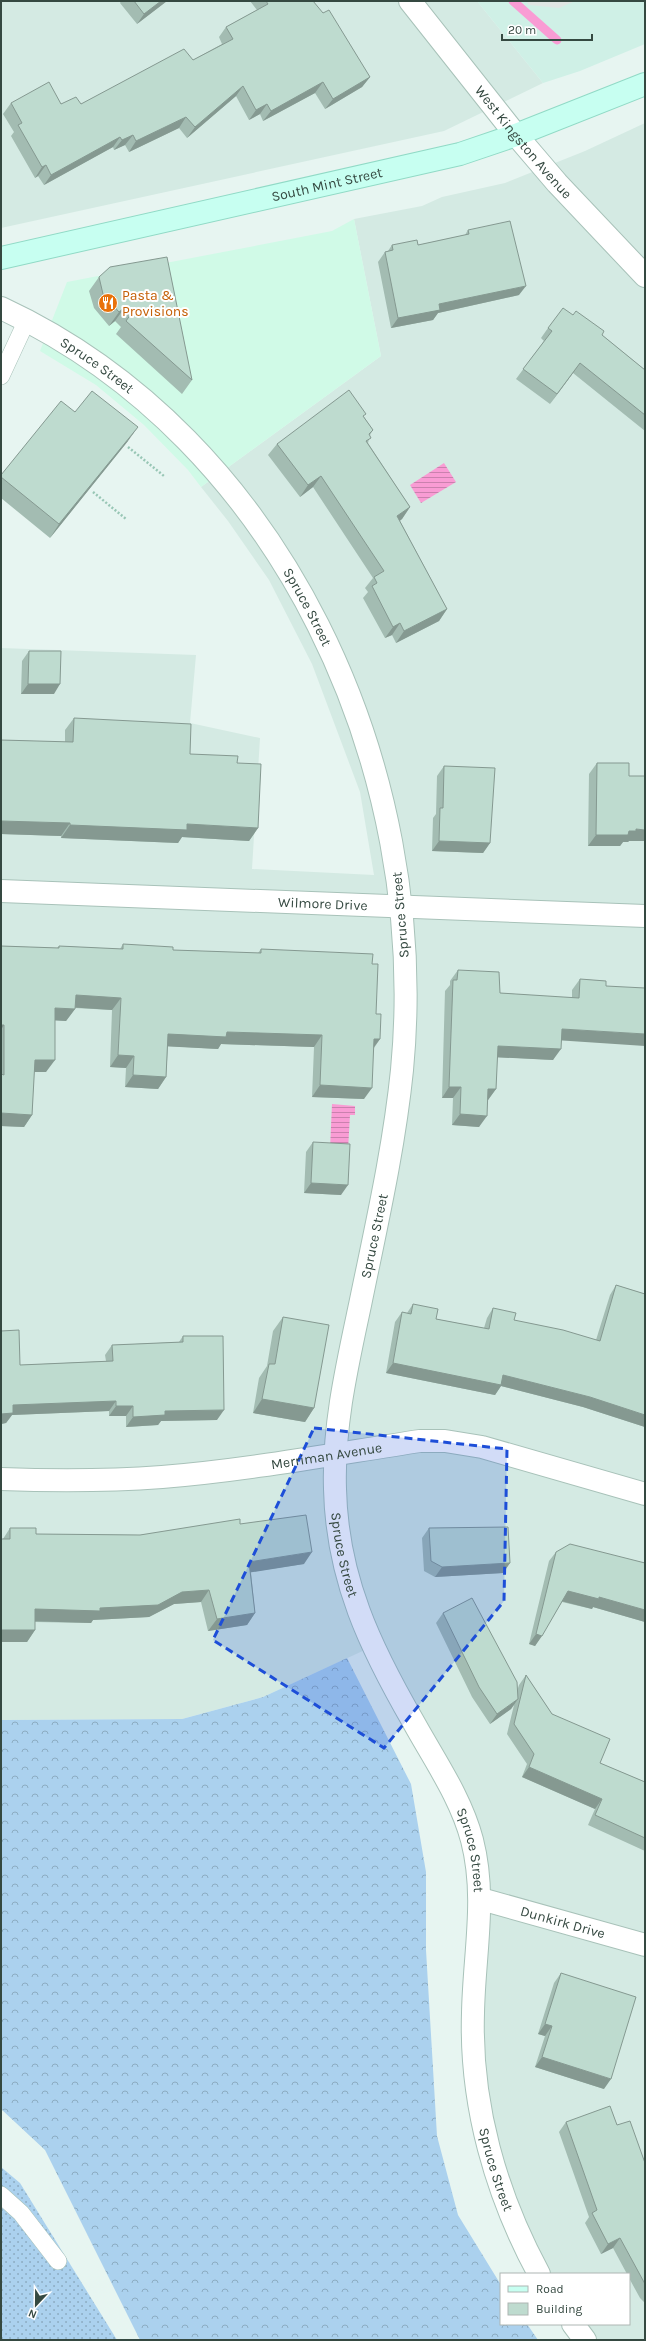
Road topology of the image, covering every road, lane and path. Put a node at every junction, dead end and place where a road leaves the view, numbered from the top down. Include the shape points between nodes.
1 (410, 1) edge
2 (645, 84) edge
3 (516, 136) junction
4 (1, 258) edge
5 (645, 276) edge
6 (1, 308) edge
7 (27, 320) junction
8 (1, 376) edge
9 (128, 447) edge
10 (164, 476) dead end
11 (93, 492) edge
12 (126, 519) dead end
13 (1, 891) edge
14 (402, 906) junction
15 (645, 916) edge
16 (335, 1454) junction
17 (1, 1479) edge
18 (645, 1494) edge
19 (481, 1898) junction
20 (645, 1945) edge
21 (1, 2195) edge
22 (58, 2261) dead end
23 (539, 2273) edge
24 (574, 2325) edge
25 (585, 2340) edge

1 - 3 street, West Kingston Avenue
2 - 3 street, South Mint Street
3 - 4 street, South Mint Street via 460,154
3 - 5 street, West Kingston Avenue
6 - 7 street, Spruce Street
7 - 8 lane
7 - 14 street, Spruce Street via 83,353 144,399 199,451 224,479 266,536 314,618 363,729 375,768
9 - 10 path
11 - 12 path
13 - 14 street, Wilmore Drive
14 - 15 street, Wilmore Drive
14 - 16 street, Spruce Street via 405,936 402,1070 389,1164 341,1396
16 - 17 street, Merriman Avenue via 161,1477 58,1481
16 - 18 street, Merriman Avenue via 420,1441 445,1441 482,1447
16 - 19 street, Spruce Street via 337,1525 357,1611 381,1665 454,1792 471,1836
19 - 20 street, Dunkirk Drive
19 - 23 street, Spruce Street via 472,2020 477,2089 490,2156 507,2207
21 - 22 lane via 21,2213
24 - 25 street

